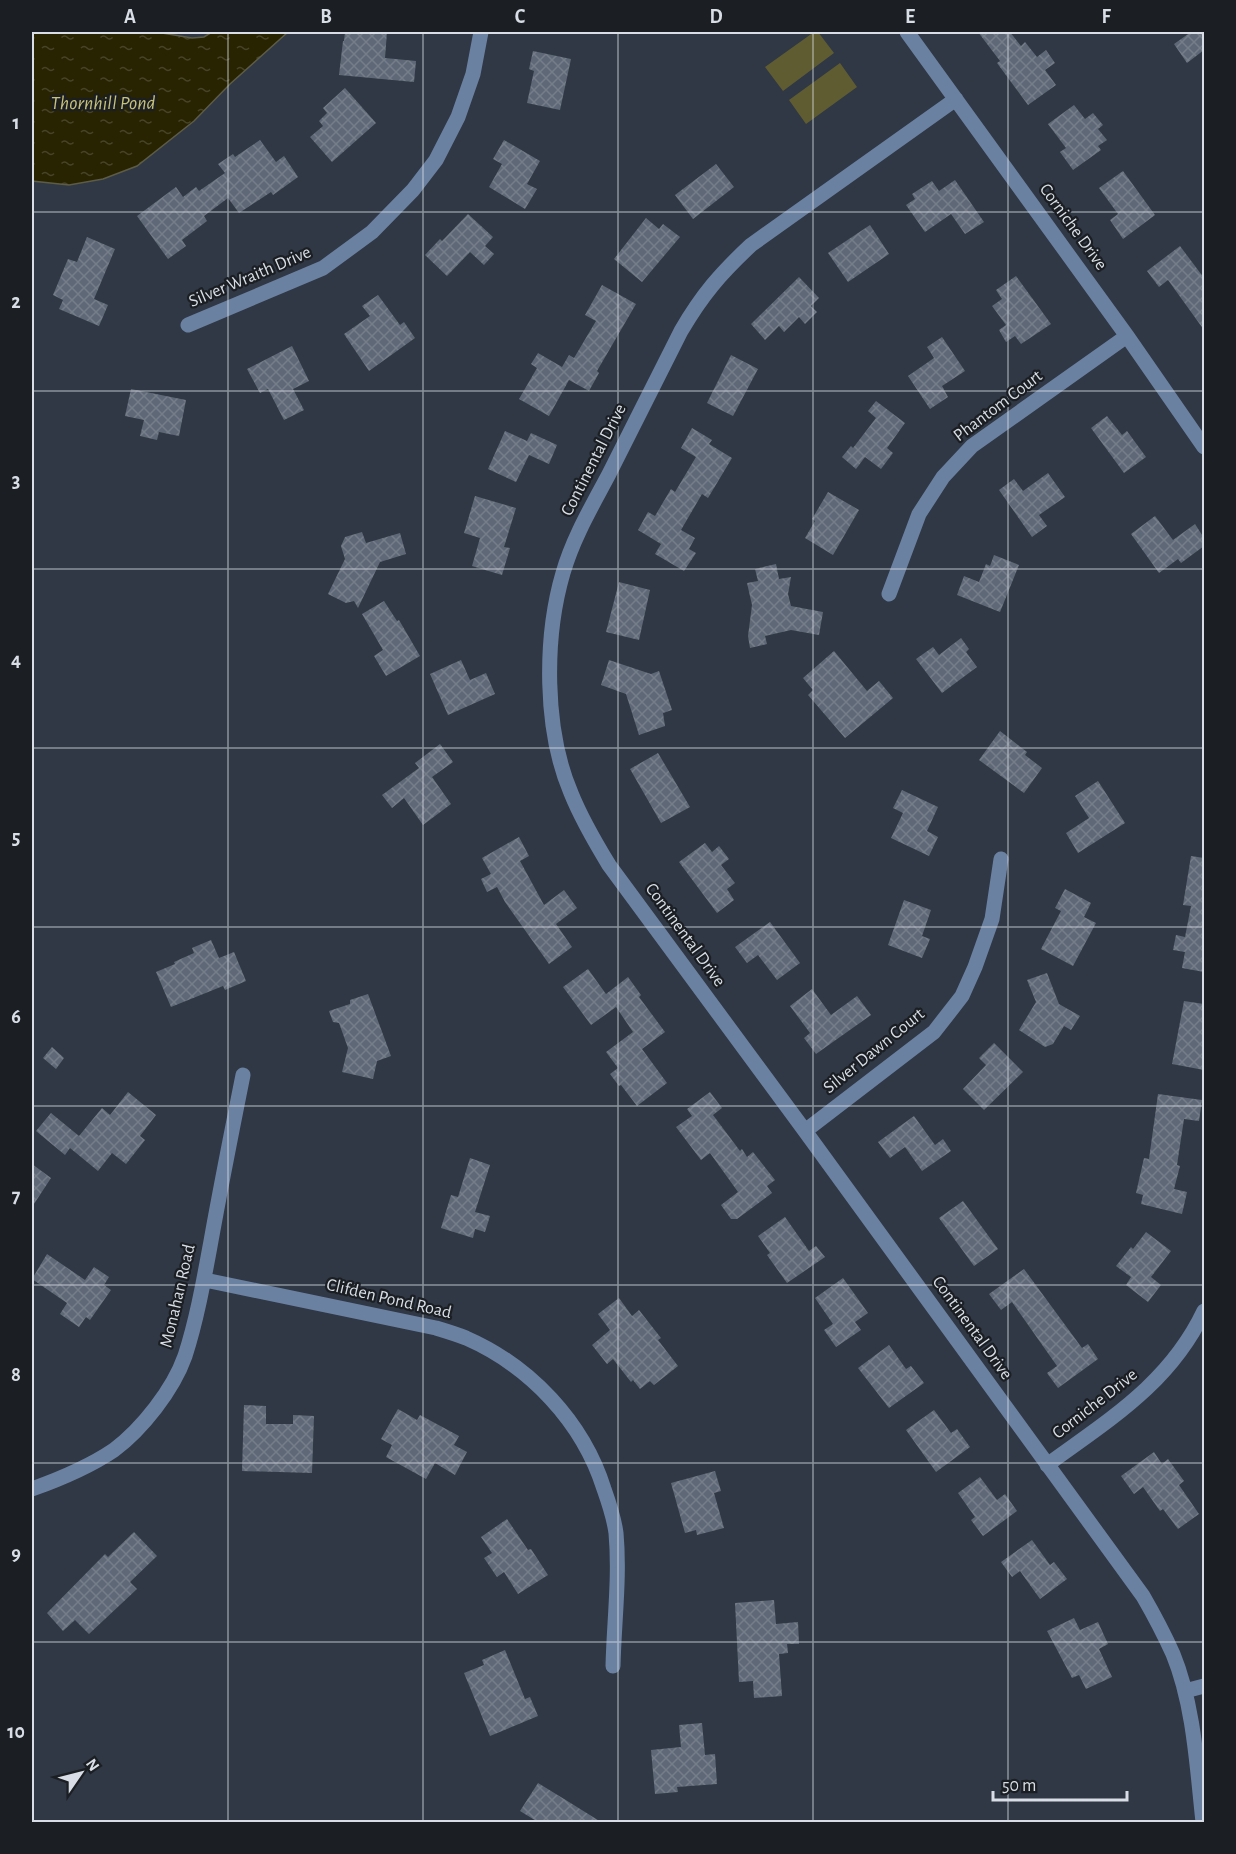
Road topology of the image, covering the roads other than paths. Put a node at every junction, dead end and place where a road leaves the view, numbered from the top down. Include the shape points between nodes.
1 (481, 32) edge
2 (907, 32) edge
3 (956, 99) junction
4 (188, 325) dead end
5 (1127, 336) junction
6 (1204, 447) edge
7 (889, 594) dead end
8 (1001, 859) dead end
9 (243, 1075) dead end
10 (805, 1131) junction
11 (204, 1280) junction
12 (1204, 1311) edge
13 (1047, 1465) junction
14 (32, 1489) edge
15 (613, 1666) dead end
16 (1204, 1686) edge
17 (1185, 1691) junction
18 (1203, 1822) edge

1 - 4 street, Silver Wraith Drive via 473,74 458,117 436,160 372,232 323,268
2 - 3 street, Corniche Drive
3 - 5 street, Corniche Drive
3 - 10 street, Continental Drive via 751,245 699,301 579,533 563,573 554,618 551,702 557,745 570,791 609,865
5 - 6 street, Corniche Drive
5 - 7 street, Phantom Court via 972,446 943,477 919,514
8 - 10 street, Silver Dawn Court via 992,919 962,996 934,1032
9 - 11 street, Monahan Road
10 - 13 street, Continental Drive
11 - 14 street, Monahan Road via 184,1358 150,1415 132,1435 99,1459
11 - 15 street, Clifden Pond Road via 436,1328 489,1350 539,1386 562,1409 582,1438 610,1506 617,1559
12 - 13 street, Corniche Drive via 1176,1359 1155,1382
13 - 17 street, Continental Drive via 1143,1596 1173,1655
16 - 17 street
17 - 18 street, Continental Drive

